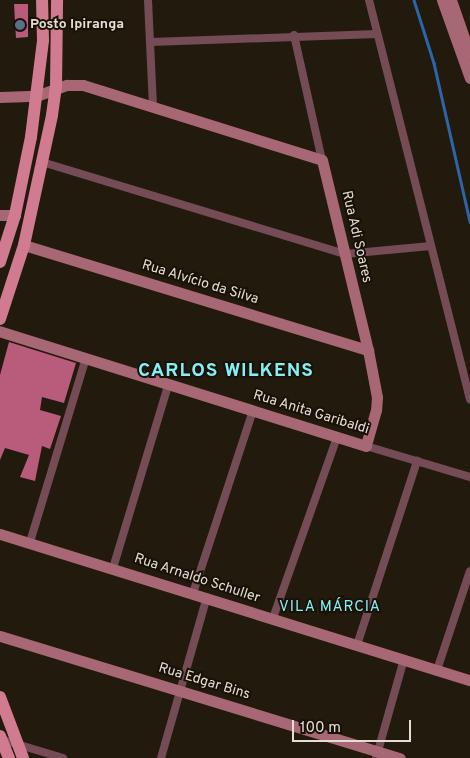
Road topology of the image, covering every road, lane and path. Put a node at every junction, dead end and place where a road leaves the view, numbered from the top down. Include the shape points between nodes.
1 (42, 0) edge
2 (57, 0) edge
3 (148, 0) edge
4 (369, 0) edge
5 (442, 0) edge
6 (451, 0) edge
7 (377, 34) junction
8 (294, 35) junction
9 (151, 42) junction
10 (470, 55) edge
11 (470, 78) edge
12 (56, 88) junction
13 (36, 96) junction
14 (0, 97) edge
15 (154, 108) junction
16 (322, 160) junction
17 (42, 162) junction
18 (0, 215) edge
19 (15, 215) junction
20 (24, 246) junction
21 (431, 246) junction
22 (345, 254) junction
23 (0, 262) edge
24 (0, 319) edge
25 (0, 331) edge
26 (368, 350) junction
27 (86, 358) junction
28 (168, 386) junction
29 (470, 399) edge
30 (253, 411) junction
31 (337, 437) junction
32 (366, 446) junction
33 (417, 461) junction
34 (470, 477) edge
35 (0, 534) edge
36 (30, 542) junction
37 (113, 568) junction
38 (470, 571) edge
39 (467, 589) edge
40 (193, 593) junction
41 (207, 598) junction
42 (273, 618) junction
43 (0, 636) edge
44 (358, 645) junction
45 (404, 659) junction
46 (438, 670) junction
47 (470, 680) edge
48 (182, 691) junction
49 (0, 697) edge
50 (0, 738) edge
51 (18, 745) junction
52 (377, 755) edge
53 (9, 758) edge
54 (23, 758) edge
55 (63, 758) edge
56 (161, 758) edge
57 (400, 758) edge

1 - 13 main road via 43,40
2 - 12 main road
3 - 9 street
4 - 7 street
5 - 11 street
6 - 10 street
7 - 8 street
7 - 21 street
8 - 9 street
8 - 16 street, Rua Adi Soares
9 - 15 street
12 - 13 street
12 - 15 street via 83,85
12 - 17 main road
13 - 14 street
13 - 19 main road
15 - 16 street
16 - 22 street, Rua Adi Soares
17 - 20 main road
17 - 22 street
18 - 19 street
19 - 23 main road
20 - 24 main road
20 - 26 street, Rua Alvício da Silva
21 - 22 street
21 - 29 street
22 - 26 street, Rua Adi Soares
25 - 27 street, Rua Anita Garibaldi
26 - 32 street, Rua Adi Soares via 377,404
27 - 28 street, Rua Anita Garibaldi
27 - 36 street
28 - 30 street, Rua Anita Garibaldi
28 - 37 street
30 - 31 street, Rua Anita Garibaldi
30 - 40 street
31 - 32 street, Rua Anita Garibaldi
31 - 42 street
32 - 33 street, Rua Anita Garibaldi
33 - 34 street, Rua Anita Garibaldi
33 - 44 street
35 - 36 street, Rua Arnaldo Schuller
36 - 37 street, Rua Arnaldo Schuller
37 - 40 street, Rua Arnaldo Schuller
38 - 39 street
39 - 46 street
40 - 41 street, Rua Arnaldo Schuller
41 - 42 street, Rua Arnaldo Schuller
41 - 48 street
42 - 44 street, Rua Arnaldo Schuller
43 - 48 street, Rua Edgar Bins
44 - 45 street, Rua Arnaldo Schuller
45 - 46 street, Rua Arnaldo Schuller
45 - 52 street
46 - 47 street, Rua Arnaldo Schuller
48 - 52 street, Rua Edgar Bins
48 - 56 street
49 - 51 main road
50 - 51 street
50 - 53 main road
51 - 54 main road
51 - 55 street
52 - 57 street, Rua Edgar Bins

